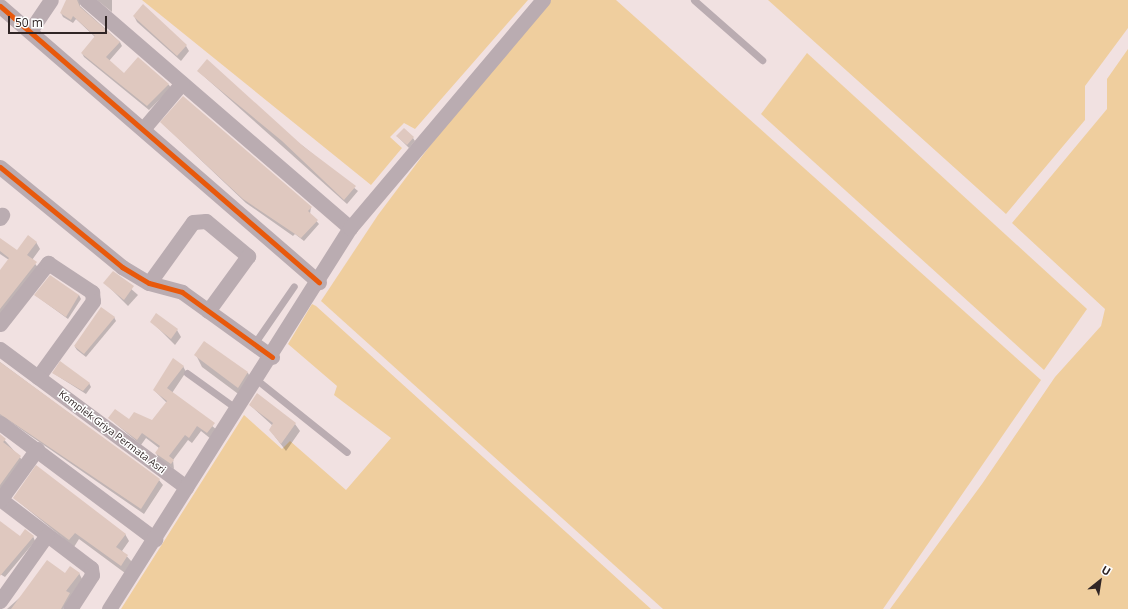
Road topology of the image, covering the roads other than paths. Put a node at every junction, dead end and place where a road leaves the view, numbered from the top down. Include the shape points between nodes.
1 (51, 0) edge
2 (86, 0) edge
3 (543, 0) edge
4 (694, 0) edge
5 (0, 6) edge
6 (30, 31) junction
7 (762, 60) dead end
8 (182, 83) junction
9 (143, 129) junction
10 (0, 167) edge
11 (350, 228) junction
12 (319, 282) junction
13 (149, 283) junction
14 (294, 286) dead end
15 (208, 311) junction
16 (0, 324) edge
17 (254, 344) junction
18 (0, 349) edge
19 (272, 357) junction
20 (187, 373) dead end
21 (38, 377) junction
22 (258, 380) junction
23 (238, 410) junction
24 (0, 423) edge
25 (37, 449) junction
26 (347, 452) dead end
27 (186, 487) junction
28 (0, 499) edge
29 (46, 536) junction
30 (155, 539) junction
31 (0, 601) edge
32 (70, 609) edge
33 (109, 609) edge

1 - 6 street
2 - 8 street
3 - 11 street
4 - 7 lane
5 - 6 street
6 - 9 street
8 - 9 street
8 - 11 street
9 - 12 street
10 - 13 street via 122,267
11 - 12 street
12 - 19 street
13 - 15 street via 182,292
13 - 15 street via 192,222 206,221 248,256
14 - 17 lane
15 - 17 street
16 - 21 street via 48,263 92,292 93,301
17 - 19 street
18 - 21 street, Komplek Griya Permata Asri
19 - 22 street
20 - 23 lane
21 - 27 street, Komplek Griya Permata Asri
22 - 23 street
22 - 26 lane
23 - 27 street
24 - 25 street
25 - 28 street
25 - 30 street
27 - 30 street
28 - 29 street
29 - 31 street
29 - 32 street via 93,572
30 - 33 street

